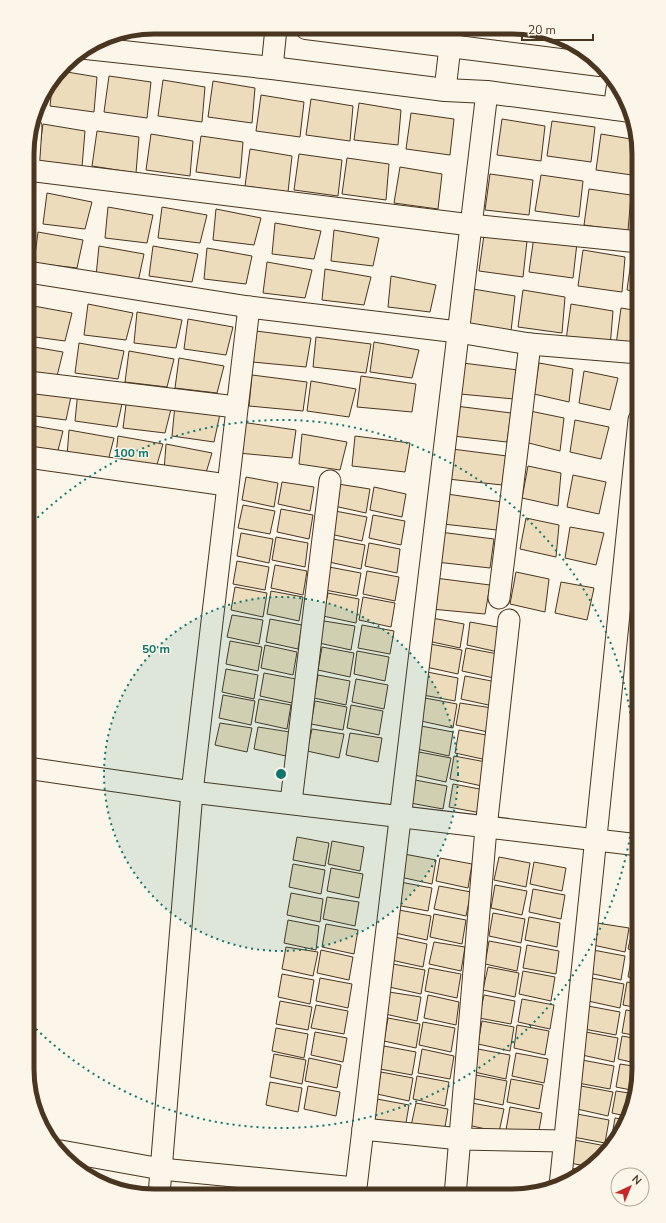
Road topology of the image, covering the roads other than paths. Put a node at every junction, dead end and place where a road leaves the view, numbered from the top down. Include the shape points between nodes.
1 (275, 34) edge
2 (393, 34) edge
3 (451, 38) edge
4 (96, 49) edge
5 (590, 63) edge
6 (272, 68) junction
7 (445, 90) junction
8 (487, 92) junction
9 (621, 103) edge
10 (34, 172) edge
11 (471, 225) junction
12 (632, 241) edge
13 (34, 273) edge
14 (249, 307) junction
15 (458, 332) junction
16 (530, 344) junction
17 (632, 352) edge
18 (34, 383) edge
19 (236, 407) junction
20 (34, 458) edge
21 (330, 481) dead end
22 (227, 486) junction
23 (632, 488) edge
24 (499, 598) dead end
25 (510, 620) dead end
26 (34, 769) edge
27 (192, 792) junction
28 (290, 802) junction
29 (400, 815) junction
30 (486, 828) junction
31 (596, 840) junction
32 (632, 844) edge
33 (363, 1129) junction
34 (460, 1140) junction
35 (564, 1141) junction
36 (68, 1152) edge
37 (161, 1169) junction
38 (561, 1179) edge
39 (159, 1189) edge
40 (330, 1189) edge
41 (355, 1189) edge
42 (456, 1189) edge

1 - 6 street
2 - 3 street
3 - 5 street
3 - 7 street
4 - 6 street
6 - 7 street
7 - 8 street
8 - 9 street
8 - 11 street
10 - 11 street
11 - 12 street
11 - 15 street
13 - 14 street
14 - 15 street
14 - 19 street
15 - 16 street
15 - 29 street
16 - 17 street
16 - 24 street
18 - 19 street
19 - 22 street
20 - 22 street
21 - 28 street
22 - 27 street
23 - 31 street
25 - 30 street
26 - 27 street
27 - 28 street
27 - 37 street
28 - 29 street
29 - 30 street
29 - 33 street
30 - 31 street
30 - 34 street
31 - 32 street
31 - 35 street
33 - 34 street
33 - 41 street
34 - 35 street
34 - 42 street
35 - 38 street
36 - 37 street
37 - 39 street
37 - 40 street

